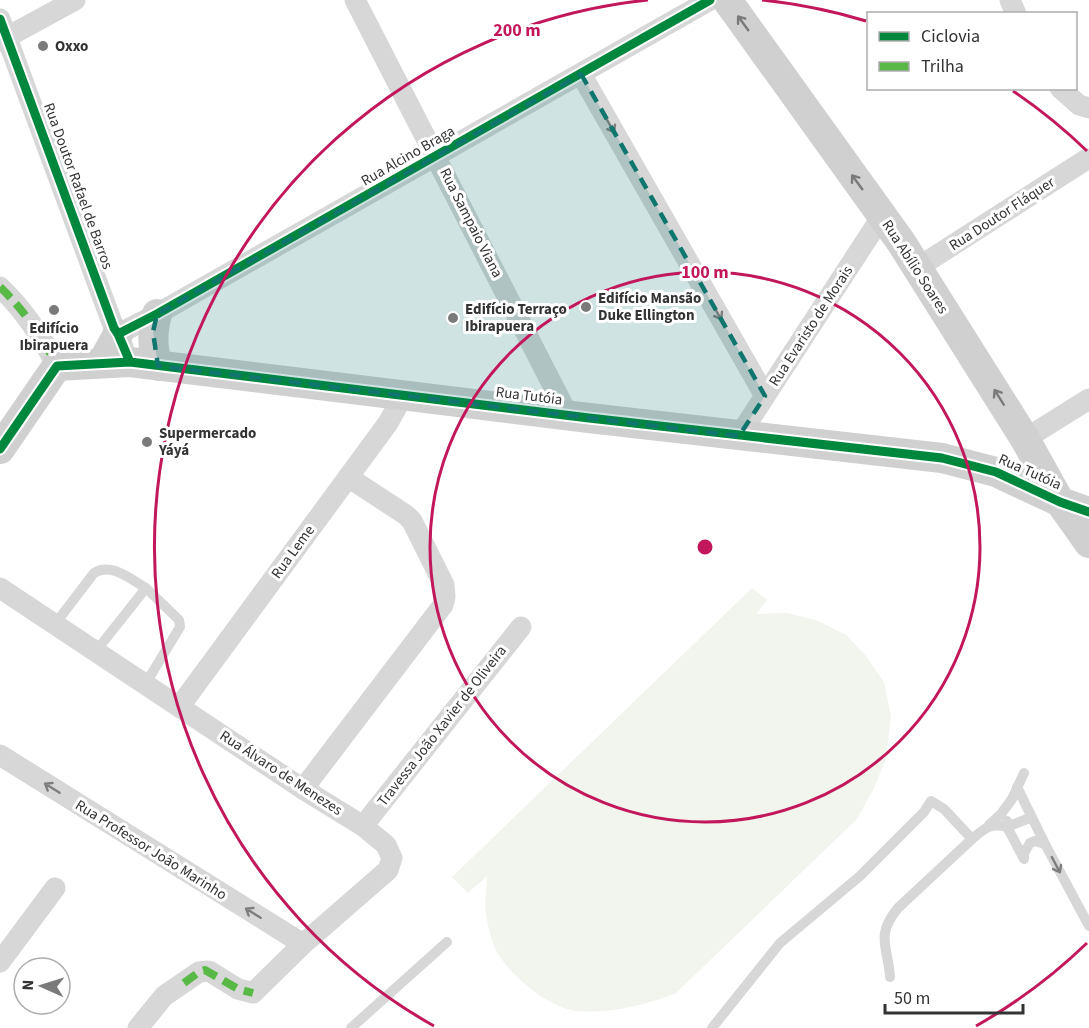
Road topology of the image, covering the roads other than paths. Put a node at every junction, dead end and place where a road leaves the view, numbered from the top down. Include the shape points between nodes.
1 (75, 0) edge
2 (355, 0) edge
3 (710, 0) edge
4 (726, 0) edge
5 (2, 33) edge
6 (581, 74) junction
7 (1062, 90) edge
8 (1089, 108) edge
9 (437, 157) junction
10 (1087, 159) dead end
11 (882, 216) junction
12 (917, 268) junction
13 (0, 287) edge
14 (157, 314) junction
15 (118, 334) junction
16 (130, 363) junction
17 (57, 366) junction
18 (403, 396) junction
19 (765, 396) junction
20 (1089, 399) edge
21 (568, 415) junction
22 (739, 436) junction
23 (1025, 439) junction
24 (0, 449) edge
25 (348, 477) junction
26 (1060, 502) junction
27 (1089, 512) edge
28 (1089, 543) edge
29 (0, 588) edge
30 (146, 588) junction
31 (55, 624) junction
32 (521, 627) dead end
33 (96, 651) junction
34 (146, 683) junction
35 (180, 706) junction
36 (0, 755) edge
37 (1024, 773) dead end
38 (1017, 788) junction
39 (303, 789) junction
40 (1012, 799) junction
41 (1032, 818) junction
42 (989, 825) junction
43 (363, 826) junction
44 (1007, 827) junction
45 (972, 839) junction
46 (1045, 844) junction
47 (55, 888) dead end
48 (1089, 926) edge
49 (447, 942) dead end
50 (303, 944) junction
51 (0, 962) edge
52 (890, 977) dead end
53 (138, 1028) edge
54 (351, 1028) edge
55 (712, 1028) edge

1 - 5 street
2 - 9 street, Rua Sampaio Viana
3 - 6 street, Rua Alcino Braga
11 -> 4 street, Rua Abílio Soares
5 - 15 street, Rua Doutor Rafael de Barros
6 - 9 street, Rua Alcino Braga
6 -> 19 street
7 - 8 street via 1078,105
9 - 14 street, Rua Alcino Braga
9 - 21 street, Rua Sampaio Viana
10 - 12 street, Rua Doutor Fláquer
11 - 12 street, Rua Abílio Soares
11 - 19 street, Rua Evaristo de Morais
23 -> 12 street, Rua Abílio Soares
13 - 17 street via 41,335
14 - 15 street, Rua Alcino Braga
14 - 16 street via 153,352
15 - 16 street
16 - 17 street, Rua Tutóia
16 - 18 street, Rua Tutóia
17 - 24 street
18 - 21 street, Rua Tutóia
18 - 25 street, Rua Leme
19 - 22 street, Rua Evaristo de Morais
20 - 23 street
21 - 22 street, Rua Tutóia
22 - 26 street, Rua Tutóia via 942,458 996,472
23 - 26 street, Rua Abílio Soares
25 - 35 street, Rua Leme
25 - 39 street via 412,521 444,585 446,597
26 - 27 street, Rua Tutóia
26 - 28 street, Rua Abílio Soares
29 - 31 street, Rua Álvaro de Menezes
30 - 31 lane via 111,568 102,568
30 - 33 lane
30 - 34 lane via 179,620 180,627
31 - 33 street, Rua Álvaro de Menezes
32 - 43 street, Travessa João Xavier de Oliveira
33 - 34 street, Rua Álvaro de Menezes
34 - 35 street, Rua Álvaro de Menezes
35 - 39 street, Rua Álvaro de Menezes
50 -> 36 street, Rua Professor João Marinho
37 - 38 lane
38 - 40 lane
38 - 41 lane
39 - 43 street, Rua Álvaro de Menezes
40 - 42 lane
40 - 44 lane
41 - 44 lane
41 - 46 lane
42 - 44 lane
42 - 45 lane
43 - 50 street, Rua Álvaro de Menezes via 386,845 392,858 388,870
44 - 46 lane via 1024,859 1030,843
45 - 52 lane via 890,917 884,941
45 - 55 lane via 931,801 860,876 780,943
46 -> 48 lane
47 - 51 street
49 - 54 lane
50 - 53 street, Rua Álvaro de Menezes via 253,993 205,970 199,972 164,996

